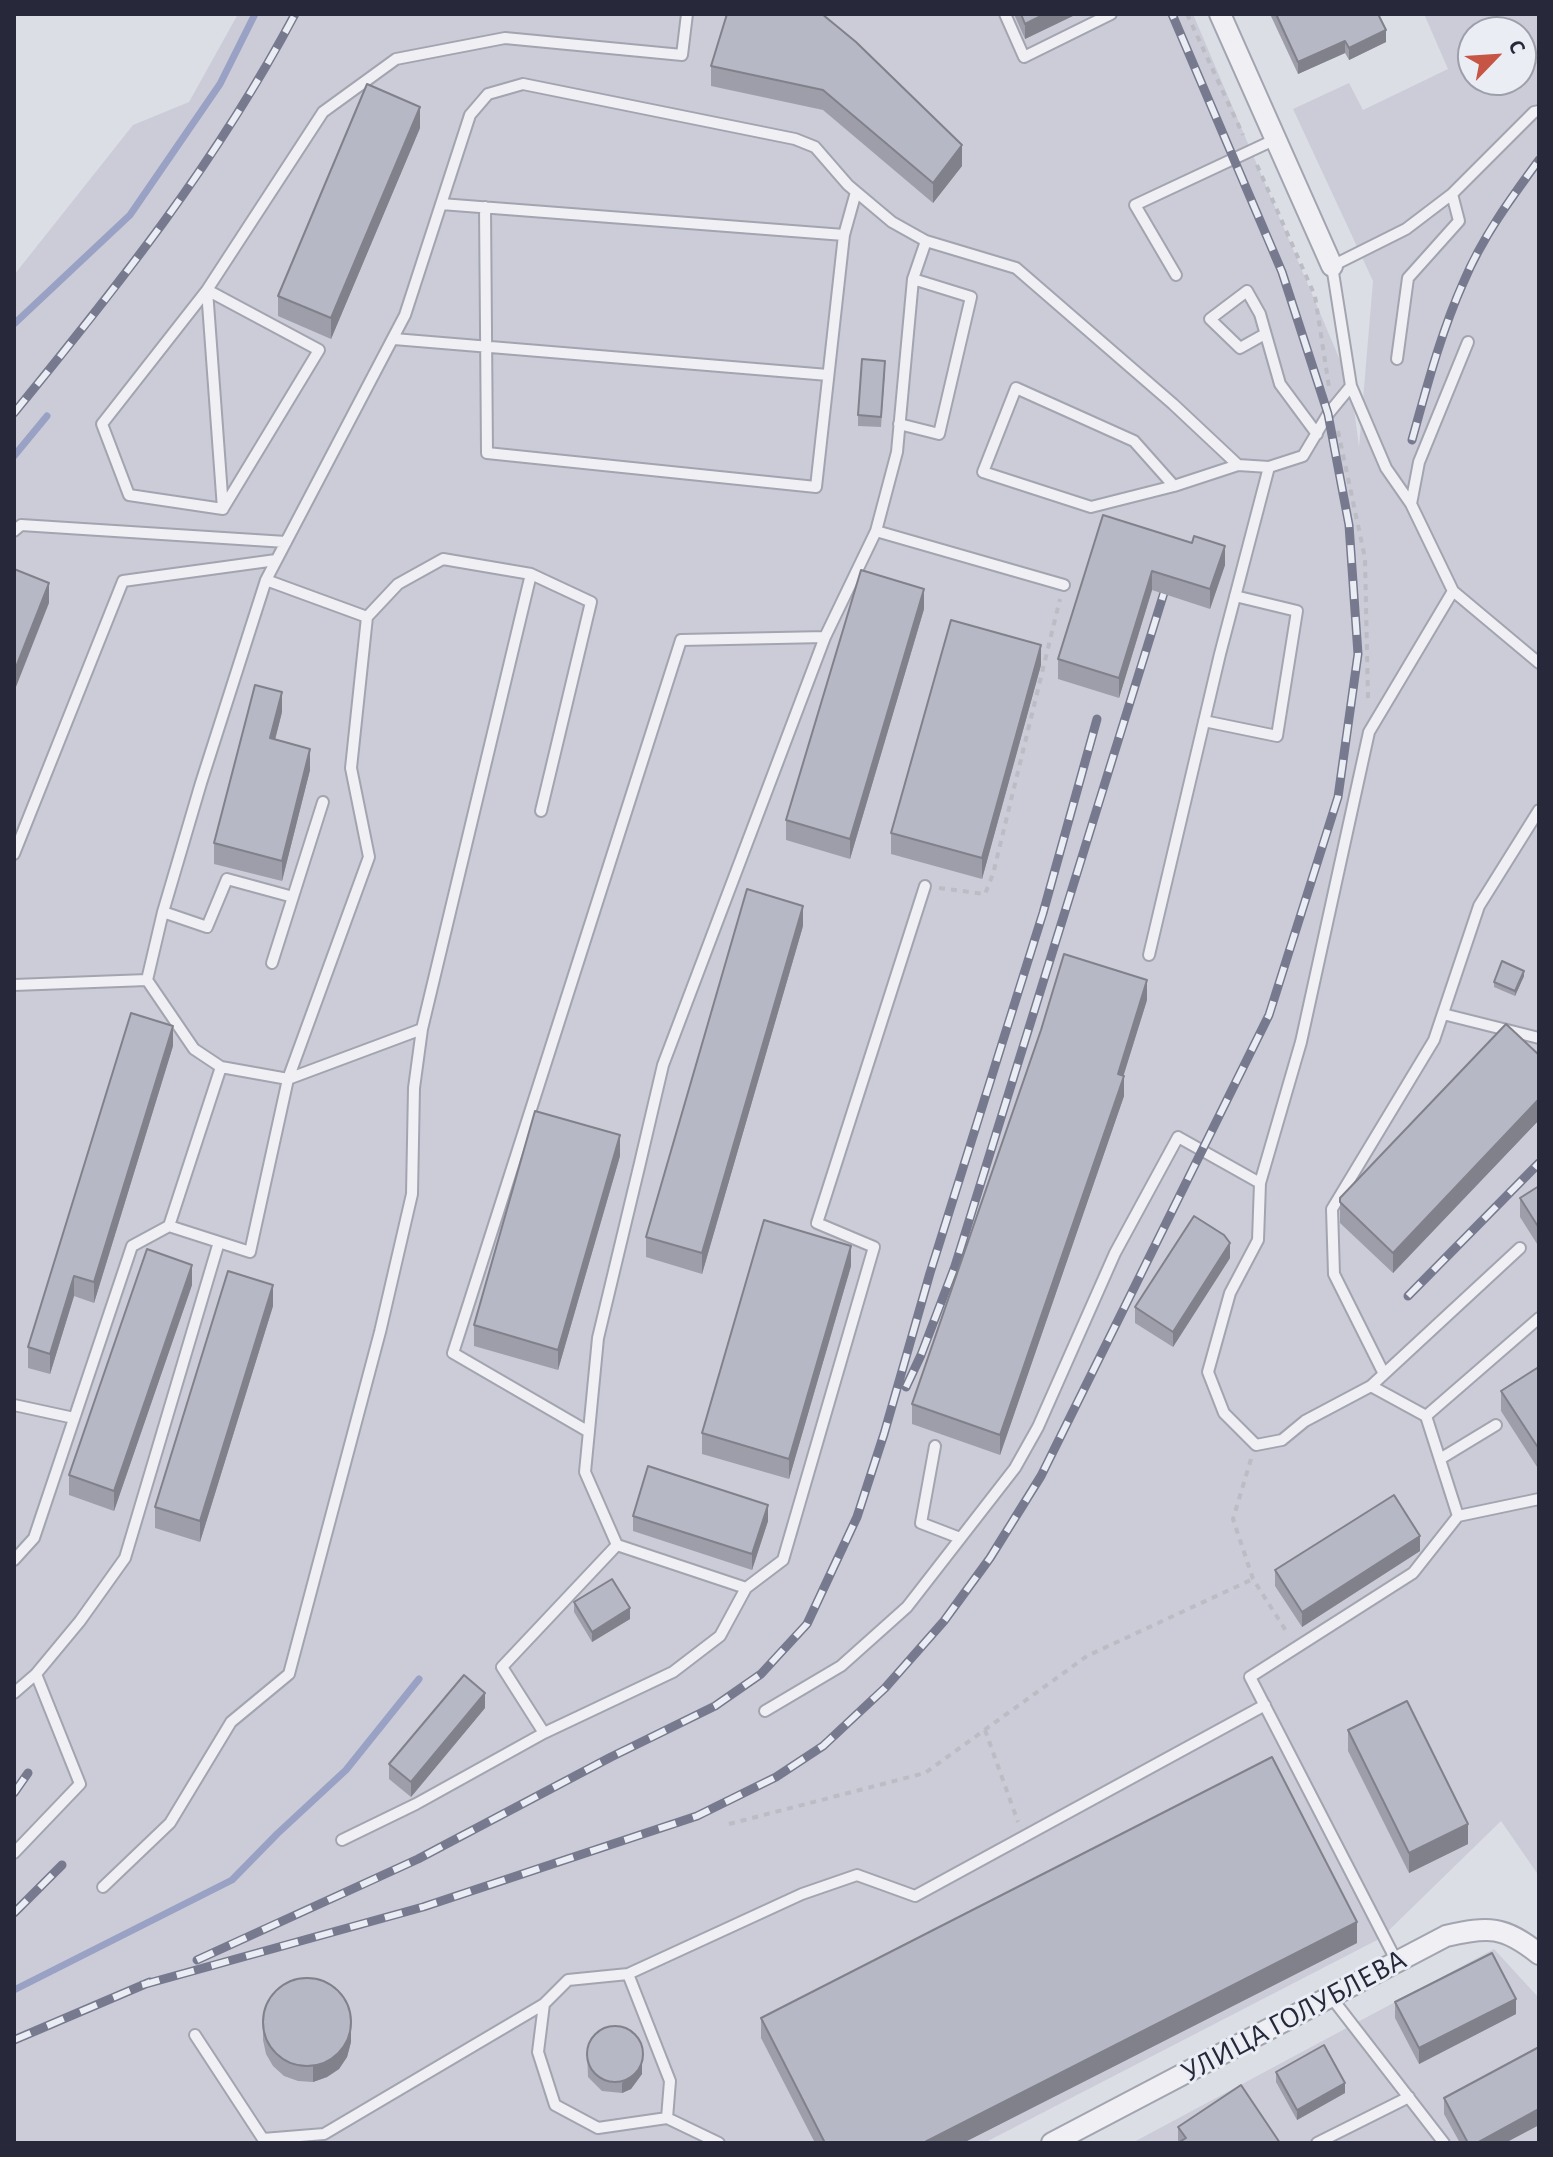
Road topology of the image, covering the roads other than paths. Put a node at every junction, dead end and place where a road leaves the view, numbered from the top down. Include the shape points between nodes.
1 (687, 14) edge
2 (1005, 14) edge
3 (1111, 14) edge
4 (1220, 14) edge
5 (1539, 111) edge
6 (1276, 139) junction
7 (856, 192) junction
8 (1452, 194) junction
9 (441, 204) junction
10 (485, 207) junction
11 (844, 235) junction
12 (926, 241) junction
13 (1332, 266) junction
14 (1176, 275) dead end
15 (913, 279) junction
16 (207, 290) junction
17 (1265, 334) junction
18 (394, 339) junction
19 (1468, 342) dead end
20 (486, 347) junction
21 (1397, 359) dead end
22 (828, 375) junction
23 (1351, 386) junction
24 (899, 424) junction
25 (1317, 434) junction
26 (1238, 465) junction
27 (1269, 467) junction
28 (1174, 486) junction
29 (1411, 504) junction
30 (223, 509) junction
31 (14, 531) edge
32 (876, 531) junction
33 (286, 542) junction
34 (276, 560) junction
35 (531, 574) junction
36 (266, 580) junction
37 (1064, 585) road end
38 (1453, 591) junction
39 (1235, 596) junction
40 (367, 617) junction
41 (825, 637) junction
42 (1539, 663) edge
43 (1204, 721) junction
44 (323, 802) dead end
45 (1539, 810) edge
46 (541, 811) dead end
47 (14, 854) edge
48 (925, 886) road end
49 (293, 897) junction
50 (163, 912) junction
51 (1149, 955) dead end
52 (272, 963) dead end
53 (147, 980) junction
54 (14, 985) edge
55 (1443, 1014) junction
56 (422, 1029) junction
57 (1539, 1038) edge
58 (221, 1067) junction
59 (288, 1079) junction
60 (1260, 1183) junction
61 (169, 1226) junction
62 (219, 1242) junction
63 (1520, 1248) dead end
64 (1539, 1318) edge
65 (1384, 1374) junction
66 (1371, 1386) junction
67 (14, 1405) edge
68 (1426, 1416) junction
69 (74, 1418) junction
70 (1496, 1425) dead end
71 (589, 1432) junction
72 (935, 1446) dead end
73 (1440, 1459) junction
74 (1539, 1499) edge
75 (1458, 1516) junction
76 (960, 1538) junction
77 (617, 1545) junction
78 (14, 1560) edge
79 (746, 1588) junction
80 (36, 1674) junction
81 (14, 1693) edge
82 (1265, 1705) junction
83 (765, 1711) dead end
84 (544, 1733) junction
85 (342, 1840) dead end
86 (14, 1853) edge
87 (103, 1887) dead end
88 (1539, 1954) edge
89 (1397, 1962) junction
90 (628, 1974) junction
91 (1331, 1997) junction
92 (544, 2004) junction
93 (195, 2035) dead end
94 (1409, 2097) junction
95 (667, 2118) junction
96 (719, 2143) edge
97 (1052, 2143) edge
98 (1317, 2143) edge
99 (1444, 2143) edge

1 - 16 lane via 682,55 505,38 396,59 323,112
2 - 3 lane via 1024,57
4 - 6 street
5 - 8 lane
6 - 13 street
6 - 14 lane via 1135,205
7 - 9 lane via 815,147 795,139 523,84 488,94 470,115
7 - 11 lane
7 - 12 lane
8 - 13 lane via 1406,229
8 - 21 lane via 1459,221 1408,278
9 - 10 lane
9 - 18 lane
10 - 11 lane
10 - 20 lane
11 - 22 lane
12 - 15 lane
12 - 26 lane via 1016,268
13 - 23 lane
15 - 24 lane
15 - 24 lane via 971,297 939,434
16 - 30 lane
16 - 30 lane via 319,350
16 - 30 lane via 102,424 129,495
17 - 17 lane via 1247,291 1210,319 1240,348
17 - 25 lane via 1280,384
18 - 20 lane
18 - 33 lane
19 - 29 lane via 1419,462
20 - 22 lane
20 - 22 lane via 487,453 816,487
23 - 25 lane
23 - 29 lane via 1386,468
24 - 32 lane
25 - 27 lane via 1303,456
26 - 27 lane
26 - 28 lane
27 - 39 lane
28 - 28 lane via 1091,507 983,472 1016,388 1134,441
29 - 38 lane
31 - 33 lane via 21,525
32 - 37 lane
32 - 41 lane
33 - 34 lane
34 - 36 lane
34 - 47 lane via 123,581
35 - 40 lane via 443,559 398,584
35 - 46 lane via 591,602
35 - 56 lane
36 - 40 lane
36 - 50 lane
38 - 42 lane
38 - 60 lane via 1369,732 1301,1042
39 - 43 lane
39 - 43 lane via 1297,611 1277,736
40 - 59 lane via 351,768 369,857
41 - 71 lane via 663,1065 598,1338
41 - 71 lane via 681,640 453,1353
43 - 51 lane
44 - 49 lane
45 - 55 lane via 1479,906
48 - 79 lane via 817,1223 874,1247 783,1560
49 - 50 lane via 227,879 207,927
49 - 52 lane
50 - 53 lane
53 - 54 lane
53 - 58 lane via 194,1049
55 - 57 lane
55 - 65 lane via 1434,1040 1332,1209 1334,1274
56 - 59 lane
56 - 87 lane via 414,1088 412,1194 289,1674 231,1722 170,1823
58 - 59 lane
58 - 61 lane
59 - 62 lane via 250,1252
60 - 66 lane via 1258,1240 1230,1293 1208,1372 1224,1413 1256,1445 1282,1440 1305,1421
60 - 76 lane via 1178,1137 1115,1253 1038,1427 1015,1468
61 - 62 lane
61 - 69 lane via 132,1246
62 - 80 lane via 125,1558
63 - 65 lane
64 - 68 lane
65 - 66 lane
66 - 68 lane
67 - 69 lane
68 - 73 lane
69 - 78 lane via 34,1538
70 - 73 lane
71 - 77 lane via 585,1472
72 - 76 lane via 921,1523
73 - 75 lane
74 - 75 lane
75 - 82 lane via 1413,1573 1250,1677
76 - 83 lane via 907,1607 841,1666
77 - 79 lane
77 - 84 lane via 502,1667
79 - 84 lane via 720,1636 673,1672
80 - 81 lane
80 - 86 lane via 80,1784
82 - 89 lane
82 - 90 lane via 915,1896 857,1875 802,1894
84 - 85 lane
88 - 89 street, УЛИЦА ГОЛУБЛЕВА via 1515,1935 1479,1929 1446,1936
89 - 91 street, УЛИЦА ГОЛУБЛЕВА
90 - 92 lane via 568,1980
90 - 95 lane via 670,2081
91 - 94 lane
91 - 97 street, УЛИЦА ГОЛУБЛЕВА
92 - 93 lane via 324,2134 263,2139
92 - 95 lane via 538,2052 555,2105 598,2128
94 - 98 lane
94 - 99 lane
95 - 96 lane

